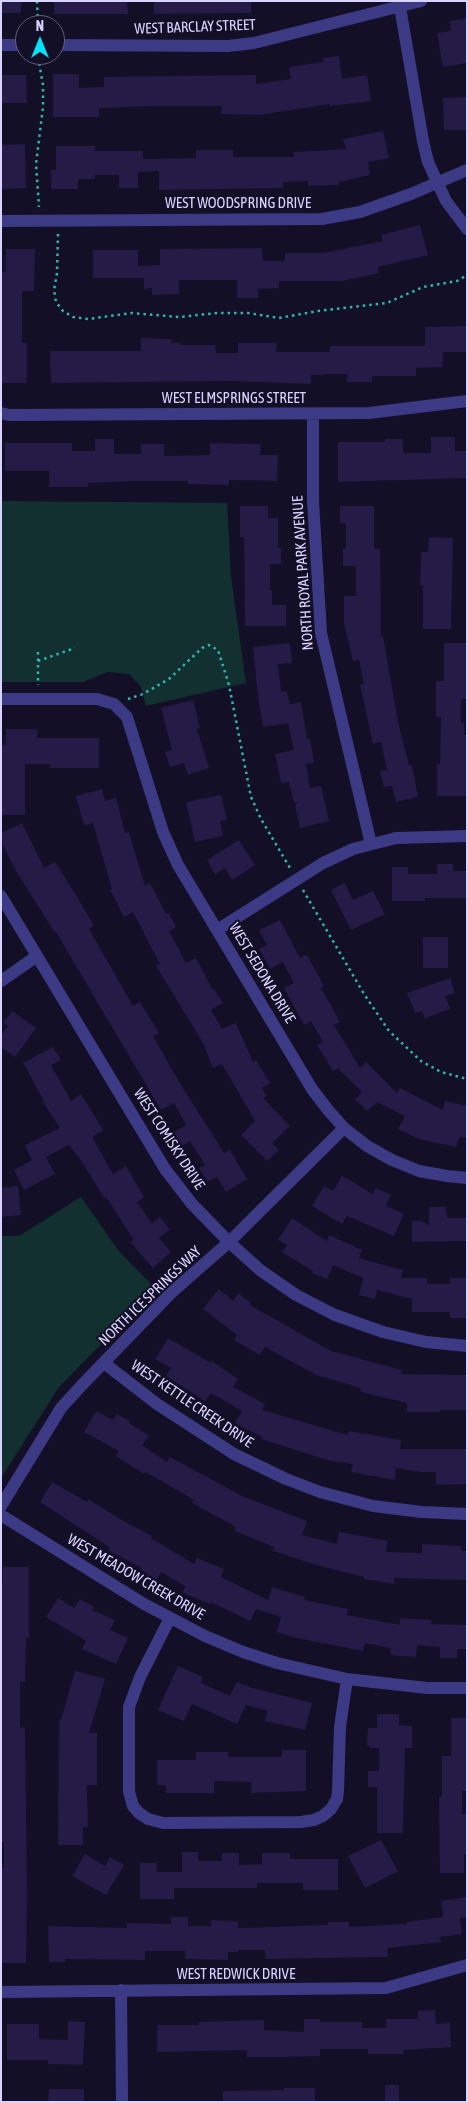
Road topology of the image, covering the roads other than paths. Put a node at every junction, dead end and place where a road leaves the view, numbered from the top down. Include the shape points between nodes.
1 (421, 1) edge
2 (399, 4) edge
3 (1, 45) edge
4 (15, 45) edge
5 (65, 45) edge
6 (467, 170) edge
7 (437, 183) junction
8 (1, 221) edge
9 (467, 228) edge
10 (467, 401) edge
11 (1, 413) edge
12 (313, 414) junction
13 (1, 699) edge
14 (467, 836) edge
15 (371, 844) junction
16 (1, 896) edge
17 (217, 930) junction
18 (37, 956) junction
19 (1, 981) edge
20 (344, 1128) junction
21 (467, 1178) edge
22 (229, 1242) junction
23 (467, 1346) edge
24 (104, 1363) junction
25 (1, 1506) edge
26 (1, 1514) edge
27 (467, 1514) edge
28 (170, 1618) junction
29 (347, 1679) junction
30 (467, 1688) edge
31 (467, 1965) edge
32 (122, 1990) junction
33 (1, 1992) edge
34 (122, 2102) edge

1 - 2 street, WEST BARCLAY STREET
2 - 5 street, WEST BARCLAY STREET via 254,43 228,46
2 - 7 street via 423,141
3 - 4 street
6 - 7 street, WEST WOODSPRING DRIVE
7 - 8 street, WEST WOODSPRING DRIVE via 360,212 322,219
7 - 9 street
10 - 12 street, WEST ELMSPRINGS STREET via 369,413
11 - 12 street, WEST ELMSPRINGS STREET
12 - 15 street, NORTH ROYAL PARK AVENUE via 313,501 321,633
13 - 17 street, WEST SEDONA DRIVE via 97,699 114,704 127,717 170,849
14 - 15 street via 396,838
15 - 17 street via 322,863
16 - 18 street, WEST COMISKY DRIVE
17 - 20 street, WEST SEDONA DRIVE via 312,1089
18 - 19 street
18 - 22 street, WEST COMISKY DRIVE via 165,1169 192,1204
20 - 21 street, WEST SEDONA DRIVE via 367,1146 419,1171
20 - 22 street, NORTH ICE SPRINGS WAY
22 - 23 street, WEST COMISKY DRIVE via 260,1270 296,1295 335,1315 383,1332 426,1342
22 - 24 street, NORTH ICE SPRINGS WAY via 171,1294
24 - 25 street, NORTH ICE SPRINGS WAY via 61,1408
24 - 27 street, WEST KETTLE CREEK DRIVE via 157,1404 234,1454 286,1479 373,1506
26 - 28 street, WEST MEADOW CREEK DRIVE
28 - 29 street, WEST MEADOW CREEK DRIVE via 205,1636 277,1663
28 - 29 street via 128,1707 129,1792 133,1806 148,1819 163,1823 301,1822 323,1816 337,1799 340,1726
29 - 30 street, WEST MEADOW CREEK DRIVE via 427,1688
31 - 32 street, WEST REDWICK DRIVE via 386,1988
32 - 33 street, WEST REDWICK DRIVE
32 - 34 street

